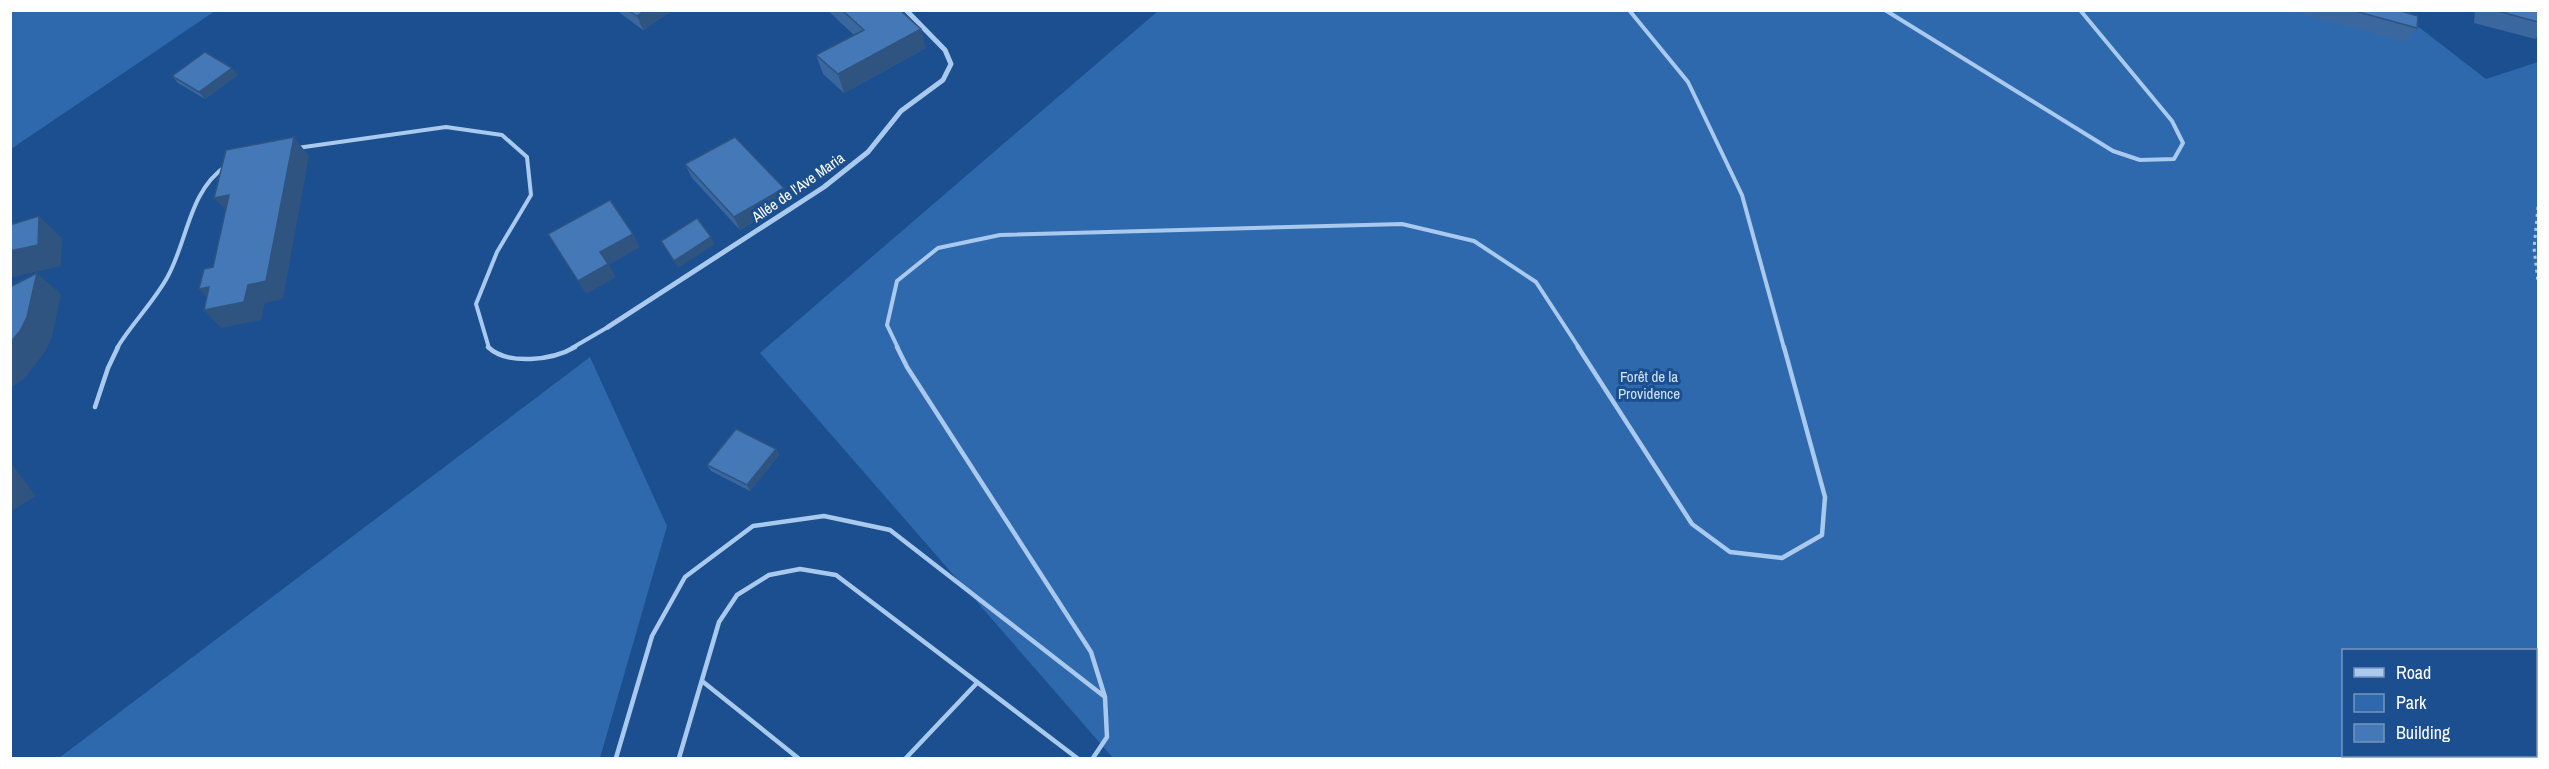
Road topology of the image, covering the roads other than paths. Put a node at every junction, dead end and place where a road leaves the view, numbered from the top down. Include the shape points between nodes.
1 (906, 10) edge
2 (1629, 10) edge
3 (1885, 10) edge
4 (2080, 10) edge
5 (285, 149) edge
6 (234, 162) edge
7 (608, 327) joint
8 (95, 407) dead end
9 (702, 681) junction
10 (977, 683) junction
11 (1105, 697) junction
12 (616, 759) edge
13 (679, 759) edge
14 (798, 759) edge
15 (906, 759) edge
16 (1077, 759) edge
17 (1093, 759) edge

1 - 7 street, Allée de l'Ave Maria via 945,50 951,64 943,80 901,111 868,152 824,187
2 - 11 lane via 1688,82 1742,195 1826,497 1822,535 1782,558 1730,552 1692,524 1536,282 1474,241 1402,224 1000,235 938,248 897,281 886,325 908,367 1091,652
3 - 4 lane via 2113,151 2140,160 2174,159 2183,143 2172,121
5 - 7 lane via 446,127 502,135 527,157 531,195 497,252 476,304 489,349 520,360 563,354
6 - 8 lane via 218,170 198,196 172,268 117,348
9 - 10 lane via 719,622 737,595 769,575 800,569 836,575
9 - 13 lane
9 - 14 lane
10 - 15 lane
10 - 16 lane
11 - 12 lane via 890,530 824,516 753,526 685,577 652,636
11 - 17 lane via 1107,737

